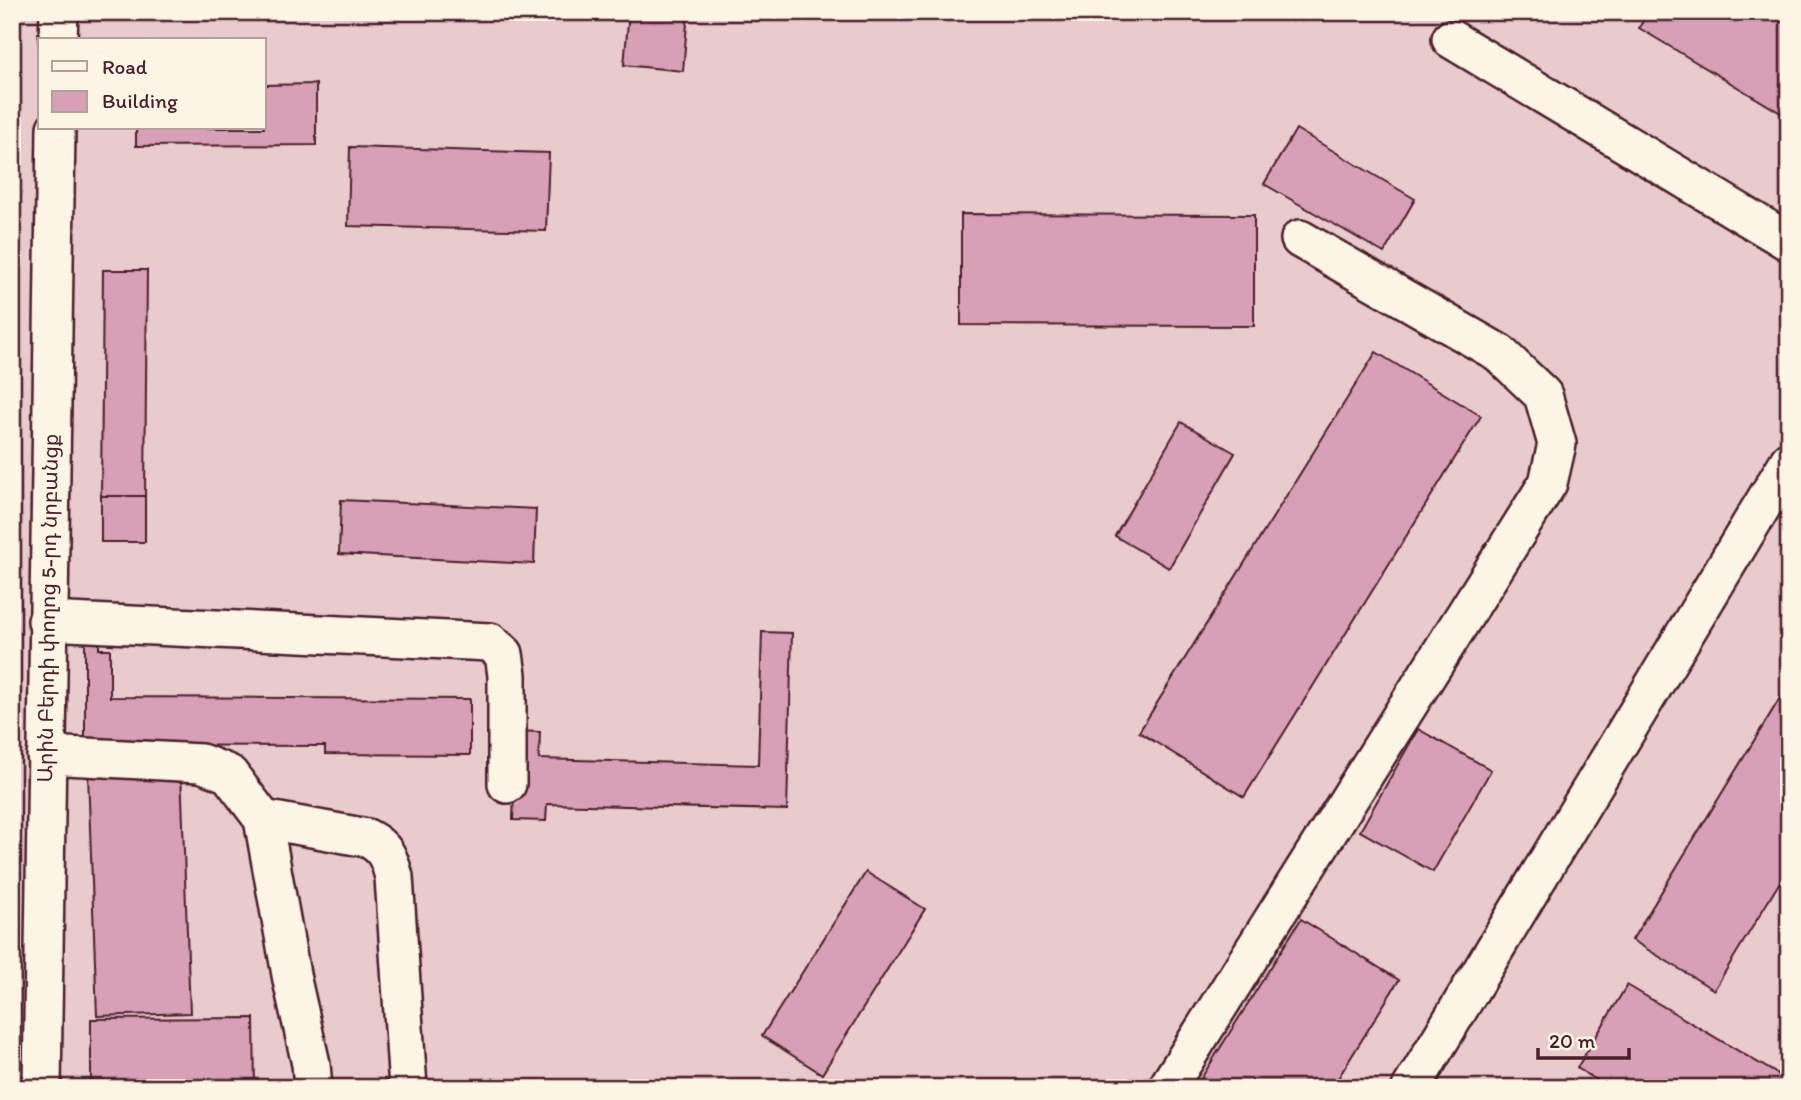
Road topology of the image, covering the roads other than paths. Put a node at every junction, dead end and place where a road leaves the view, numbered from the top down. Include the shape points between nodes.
1 (58, 12) edge
2 (58, 38) edge
3 (1451, 39) dead end
4 (56, 130) edge
5 (1300, 239) dead end
6 (1789, 242) edge
7 (1789, 461) edge
8 (47, 621) junction
9 (46, 755) junction
10 (508, 784) dead end
11 (263, 818) junction
12 (42, 1088) edge
13 (313, 1088) edge
14 (408, 1088) edge
15 (1167, 1088) edge
16 (1410, 1088) edge

1 - 2 street
3 - 6 street
4 - 8 street, Արին Բերդի փողոց 5-րդ նրբանցք
5 - 15 street via 1499,353 1543,395 1557,444 1548,483
7 - 16 street
8 - 9 street, Արին Բերդի փողոց 5-րդ նրբանցք
8 - 10 street via 490,642 504,653 507,675
9 - 11 street via 201,764 229,774
9 - 12 street, Արին Բերդի փողոց 5-րդ նրբանցք
11 - 13 street
11 - 14 street via 367,838 389,857

